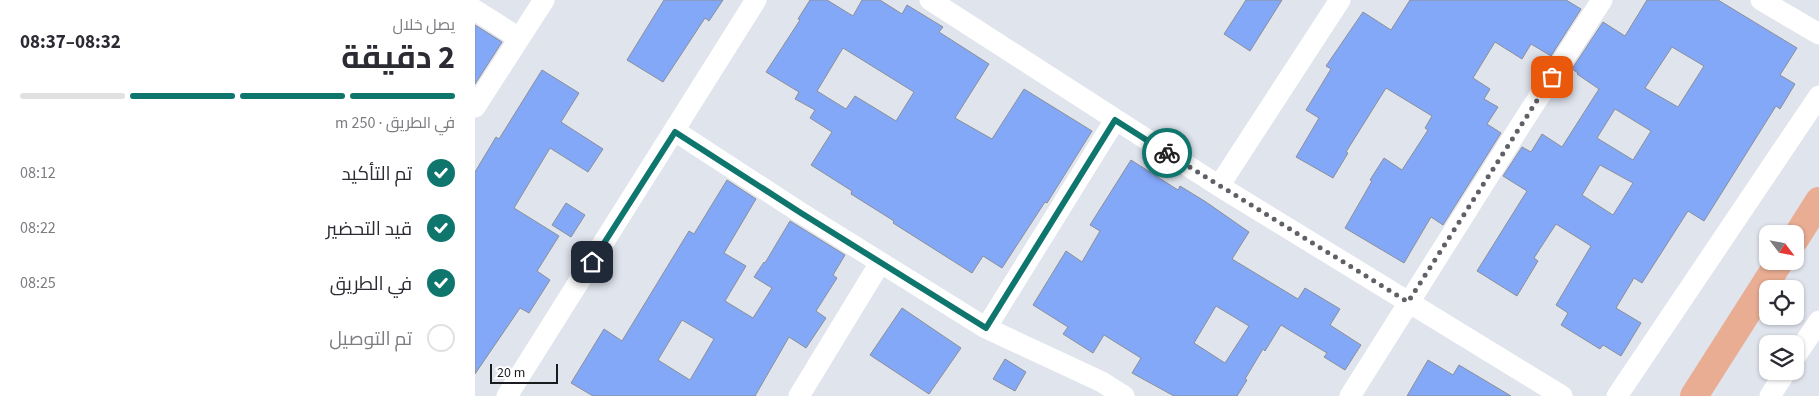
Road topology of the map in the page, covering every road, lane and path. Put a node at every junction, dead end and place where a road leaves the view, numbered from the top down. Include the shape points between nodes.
1 (544, 0) edge
2 (756, 0) edge
3 (929, 0) edge
4 (1340, 0) edge
5 (1603, 0) edge
6 (1761, 0) edge
7 (475, 10) edge
8 (1819, 34) edge
9 (519, 38) junction
10 (1819, 96) edge
11 (475, 107) edge
12 (1115, 120) junction
13 (675, 132) junction
14 (1219, 186) junction
15 (1819, 201) edge
16 (1804, 225) edge
17 (880, 263) junction
18 (1775, 270) edge
19 (1408, 302) junction
20 (1819, 321) edge
21 (986, 328) junction
22 (1804, 344) edge
23 (1780, 380) edge
24 (1098, 389) edge
25 (509, 395) edge
26 (799, 396) edge
27 (1124, 396) edge
28 (1350, 396) edge
29 (1563, 396) edge
30 (1617, 396) edge
31 (1694, 396) edge
32 (1770, 396) edge

1 - 9 street
2 - 13 street
3 - 12 street
4 - 14 street
5 - 19 street
6 - 8 street
7 - 9 street
9 - 11 street
10 - 30 street
12 - 14 street
12 - 21 street
13 - 17 street
13 - 25 street
14 - 19 street
15 - 16 main road
17 - 21 street
17 - 26 street
18 - 31 main road
19 - 28 street
19 - 29 street
20 - 22 street
21 - 24 street
23 - 32 street
24 - 27 street

